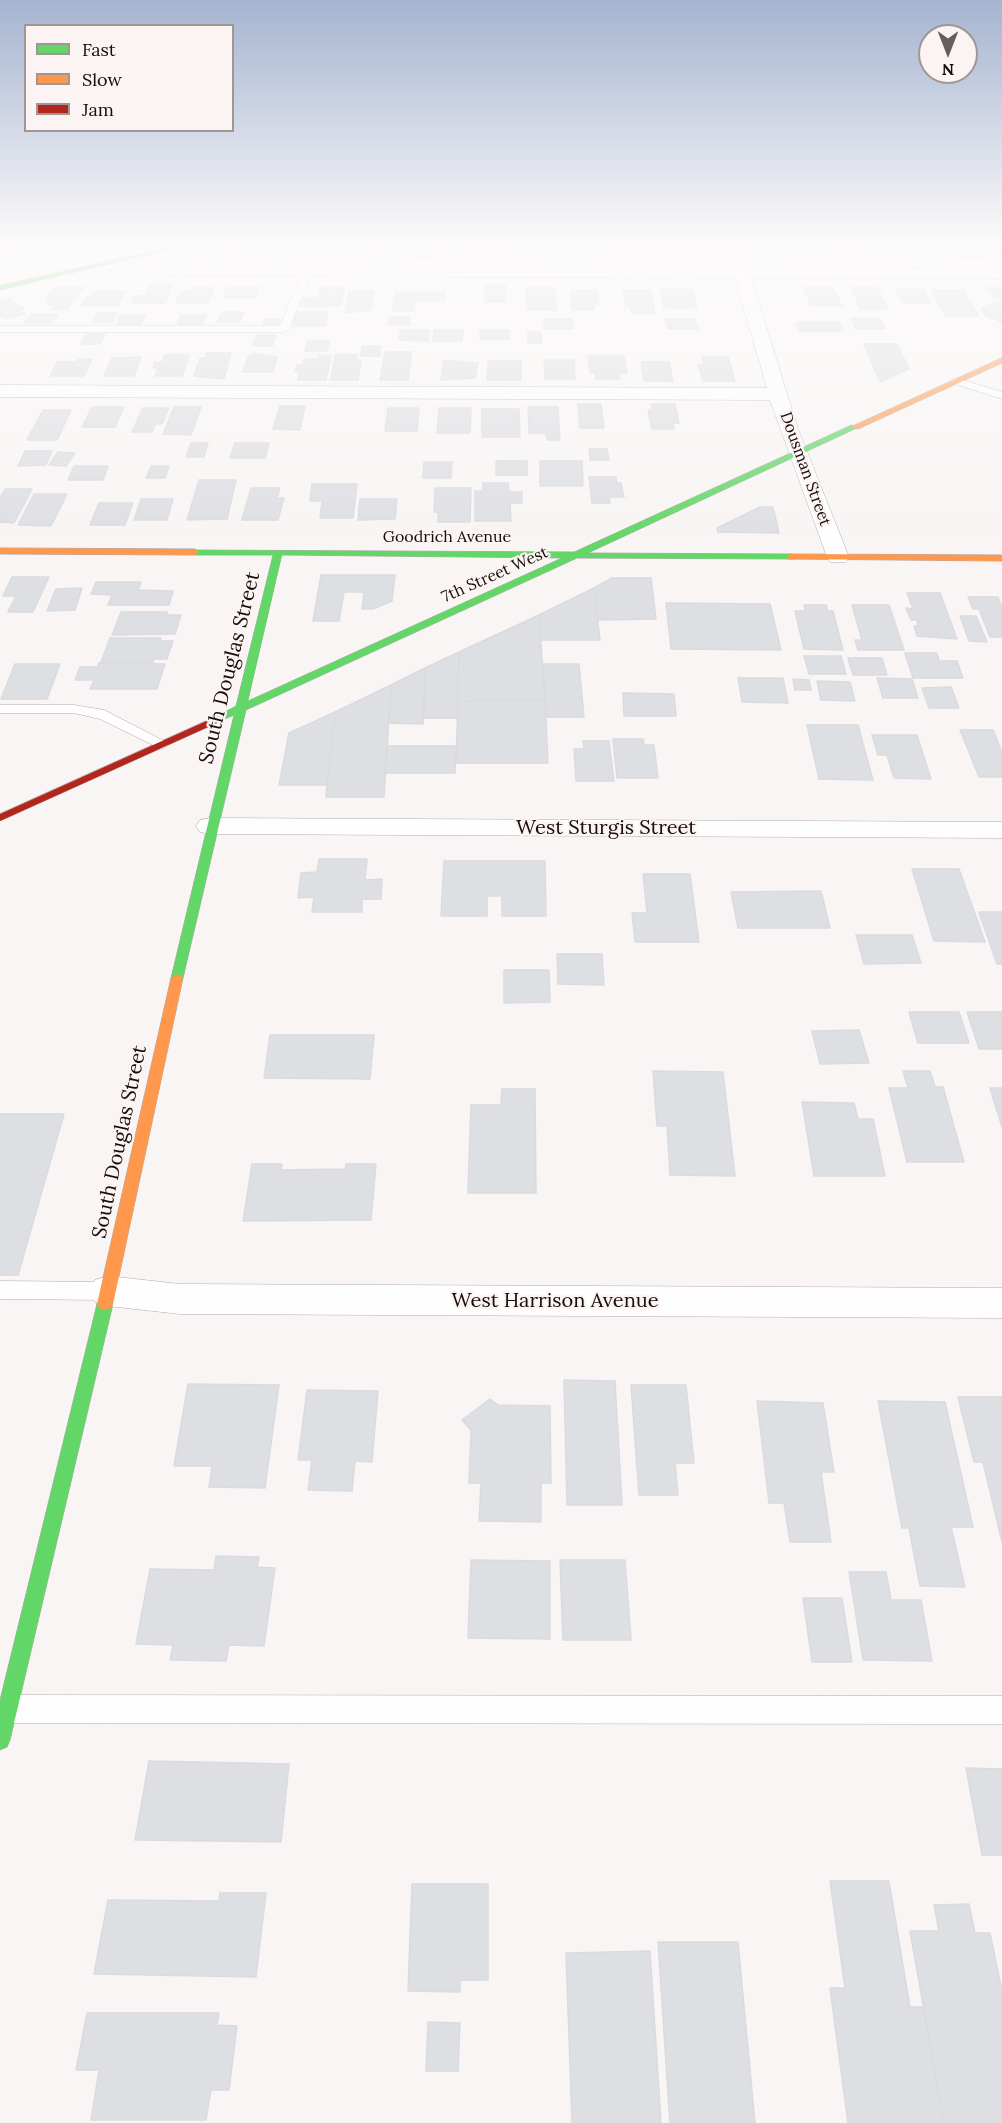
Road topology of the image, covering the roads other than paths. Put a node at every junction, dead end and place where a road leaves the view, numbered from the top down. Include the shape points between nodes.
1 (763, 341) edge
2 (1002, 360) edge
3 (956, 381) junction
4 (0, 392) edge
5 (778, 394) junction
6 (1002, 396) edge
7 (798, 454) junction
8 (0, 551) edge
9 (278, 553) junction
10 (582, 554) junction
11 (838, 557) junction
12 (1002, 558) edge
13 (243, 707) junction
14 (0, 709) edge
15 (162, 744) junction
16 (0, 818) edge
17 (210, 826) junction
18 (1002, 830) edge
19 (0, 1290) edge
20 (108, 1291) junction
21 (1002, 1302) edge
22 (8, 1709) junction
23 (1002, 1710) edge
24 (0, 1740) edge

1 - 5 street, Dousman Street
2 - 3 street, 7th Street West
3 - 6 lane
3 - 7 street, 7th Street West
4 - 5 street
5 - 7 street, Dousman Street
7 - 10 street, 7th Street West
7 - 11 street, Dousman Street
8 - 9 street, Goodrich Avenue
9 - 10 street, Goodrich Avenue
9 - 13 street, South Douglas Street
10 - 11 street, Goodrich Avenue
10 - 13 street, 7th Street West
11 - 12 street, Goodrich Avenue
13 - 15 street, 7th Street West
13 - 17 street, South Douglas Street
14 - 15 lane via 74,709 104,715
15 - 16 street, 7th Street West
17 - 18 street, West Sturgis Street
17 - 20 street, South Douglas Street
19 - 20 lane
20 - 21 street, West Harrison Avenue via 180,1299
20 - 22 street, South Douglas Street
22 - 23 lane
22 - 24 street, South Douglas Street

